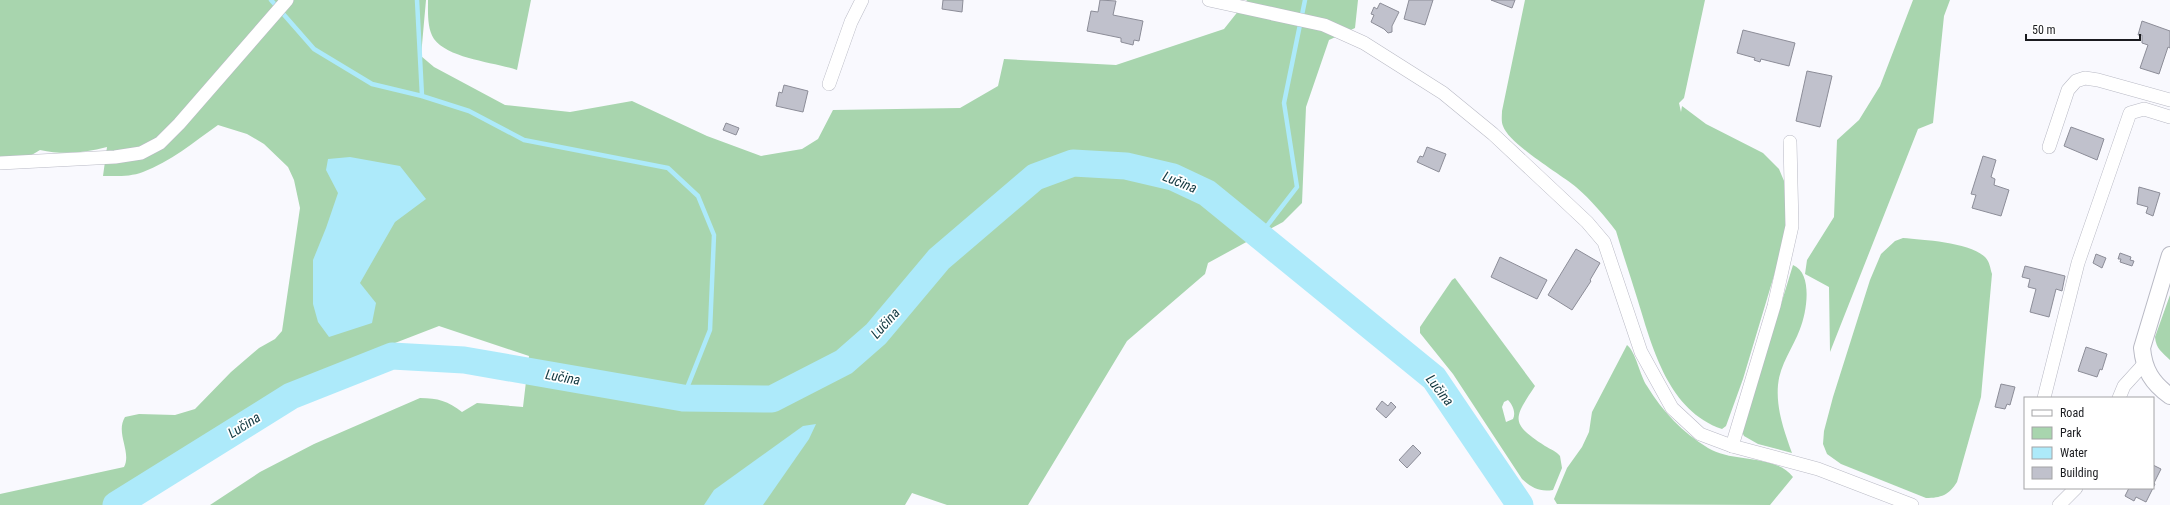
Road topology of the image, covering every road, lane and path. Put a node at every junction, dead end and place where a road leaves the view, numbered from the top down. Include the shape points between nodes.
1 (287, 0) edge
2 (862, 0) edge
3 (1209, 0) edge
4 (829, 84) dead end
5 (2170, 100) edge
6 (2170, 117) edge
7 (1790, 142) dead end
8 (2049, 147) dead end
9 (0, 163) edge
10 (2170, 255) edge
11 (2144, 364) junction
12 (2170, 396) edge
13 (2044, 397) edge
14 (2119, 397) edge
15 (1732, 446) junction
16 (2075, 489) edge
17 (1912, 505) edge
18 (2059, 505) edge

1 - 9 street via 160,143 141,153 115,157
2 - 4 street via 851,22
3 - 15 street via 1324,25 1364,43 1443,93 1493,134 1587,222 1604,242 1641,352 1672,408 1700,434
5 - 8 street via 2098,80 2085,78 2076,81 2068,90
6 - 13 street via 2144,109 2130,113 2078,263
7 - 15 street via 1792,226 1774,306
10 - 11 street via 2143,339
11 - 12 street via 2153,381
11 - 14 street via 2124,386
15 - 17 street via 1818,469
16 - 18 street

